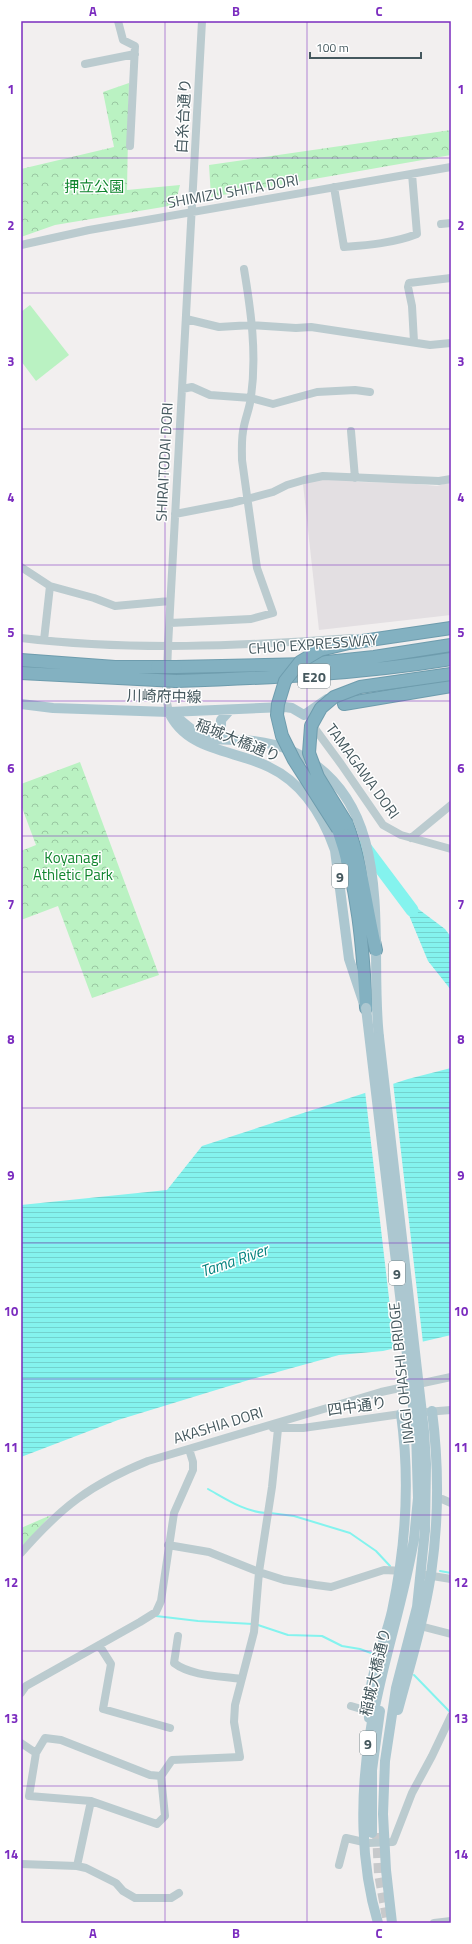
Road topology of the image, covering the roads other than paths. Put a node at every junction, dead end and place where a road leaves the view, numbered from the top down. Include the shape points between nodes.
1 (118, 21) edge
2 (202, 21) edge
3 (135, 54) junction
4 (85, 64) dead end
5 (130, 146) dead end
6 (451, 166) edge
7 (412, 174) junction
8 (334, 187) junction
9 (192, 212) junction
10 (451, 223) edge
11 (441, 224) dead end
12 (21, 245) edge
13 (244, 269) dead end
14 (451, 278) edge
15 (186, 319) junction
16 (252, 324) junction
17 (414, 342) junction
18 (451, 343) edge
19 (182, 389) junction
20 (370, 392) dead end
21 (251, 398) junction
22 (351, 431) dead end
23 (355, 478) junction
24 (451, 479) edge
25 (248, 498) junction
26 (175, 514) junction
27 (21, 567) edge
28 (50, 586) junction
29 (170, 601) junction
30 (170, 623) junction
31 (451, 624) edge
32 (451, 628) edge
33 (21, 638) edge
34 (44, 640) junction
35 (451, 645) edge
36 (168, 646) junction
37 (451, 659) edge
38 (21, 660) edge
39 (21, 673) edge
40 (451, 674) edge
41 (451, 679) edge
42 (451, 686) edge
43 (451, 692) edge
44 (21, 704) edge
45 (344, 704) junction
46 (230, 710) junction
47 (169, 712) junction
48 (304, 715) junction
49 (226, 739) junction
50 (451, 805) edge
51 (411, 838) junction
52 (451, 849) edge
53 (376, 950) junction
54 (371, 1008) junction
55 (451, 1378) edge
56 (451, 1410) edge
57 (432, 1411) junction
58 (401, 1414) junction
59 (268, 1425) junction
60 (278, 1429) junction
61 (405, 1444) junction
62 (436, 1446) junction
63 (189, 1449) junction
64 (438, 1499) junction
65 (451, 1503) edge
66 (168, 1545) junction
67 (21, 1553) edge
68 (416, 1570) junction
69 (258, 1572) junction
70 (451, 1579) edge
71 (420, 1626) junction
72 (451, 1634) edge
73 (178, 1636) dead end
74 (99, 1645) junction
75 (241, 1679) junction
76 (21, 1693) edge
77 (351, 1706) dead end
78 (368, 1711) junction
79 (451, 1716) edge
80 (170, 1728) dead end
81 (370, 1734) junction
82 (388, 1735) junction
83 (21, 1743) edge
84 (36, 1753) junction
85 (161, 1776) junction
86 (91, 1801) junction
87 (374, 1833) tunnel mouth
88 (384, 1842) junction
89 (365, 1843) junction
90 (21, 1864) edge
91 (339, 1865) dead end
92 (77, 1866) junction
93 (179, 1893) dead end
94 (451, 1921) edge
95 (378, 1923) edge
96 (392, 1923) edge
97 (434, 1923) edge

1 - 3 street via 123,40 135,46
2 - 9 street, 白糸台通り
3 - 4 street
3 - 5 street
6 - 7 street, SHIMIZU SHITA DORI
7 - 8 street, SHIMIZU SHITA DORI
7 - 8 street via 417,234 378,244 344,247
8 - 9 street, SHIMIZU SHITA DORI
9 - 12 street, SHIMIZU SHITA DORI via 81,231
9 - 15 street, SHIRAITODAI DORI
10 - 11 street
13 - 16 street
14 - 17 street via 410,283 408,287
15 - 16 street via 219,327
15 - 19 street, SHIRAITODAI DORI
16 - 17 street via 322,328
16 - 21 street via 254,355
17 - 18 street via 430,345
19 - 21 street via 192,387 210,395
19 - 26 street, SHIRAITODAI DORI
20 - 21 street via 317,392 273,404
21 - 25 street via 241,444
22 - 23 street
23 - 24 street via 439,481
23 - 25 street via 323,476
25 - 26 street
25 - 30 street via 257,568 273,613 251,619
26 - 29 street, SHIRAITODAI DORI
27 - 28 street
28 - 29 street via 114,606
28 - 34 street
29 - 30 street, SHIRAITODAI DORI
30 - 36 street, SHIRAITODAI DORI
31 - 36 street via 367,636 275,644
32 - 54 highway, bridge via 349,643 320,650 309,655 293,670 280,692 277,715 282,736 294,760 328,811 345,848
33 - 34 street
34 - 36 street
35 - 38 highway, CHUO EXPRESSWAY / E20, bridge via 308,664 115,667
36 - 47 street, SHIRAITODAI DORI via 166,698
37 - 39 highway, CHUO EXPRESSWAY / E20, bridge via 376,670 305,676 176,681
40 - 53 highway, bridge via 360,687 342,693 327,702 311,726 309,746 312,763 338,807 354,844
41 - 48 main road via 344,694 327,699
42 - 45 highway
43 - 45 main road via 378,704
44 - 47 main road, 川崎府中線 via 53,708
45 - 48 main road via 329,706
46 - 47 main road, 川崎府中線
46 - 48 main road, 川崎府中線 via 285,707
46 - 49 main road via 221,720 221,731
47 - 49 main road, 稲城大橋通り / 9 via 200,736
47 - 54 main road, 稲城大橋通り / 9 via 177,727 192,739 270,767 284,775 313,804 329,834 339,870 352,968
48 - 51 street, TAMAGAWA DORI via 383,826
49 - 53 main road, 稲城大橋通り / 9 via 257,741 278,746 301,756 326,774 348,799 364,832 377,933
50 - 51 street
51 - 52 street, TAMAGAWA DORI
53 - 54 main road, 稲城大橋通り / 9
54 - 68 main road, INAGI OHASHI BRIDGE / 9, bridge via 416,1431
54 - 68 main road, INAGI OHASHI BRIDGE / 9, bridge via 424,1431 425,1530
55 - 59 street, AKASHIA DORI via 381,1392
56 - 57 street, 四中通り
57 - 58 street, 四中通り
57 - 62 main road
58 - 60 street, 四中通り via 303,1428
58 - 61 main road
59 - 60 street, 四中通り
59 - 63 street, AKASHIA DORI
60 - 69 street via 272,1487
61 - 62 street via 413,1440 428,1439
61 - 68 main road via 406,1494
62 - 64 main road
63 - 66 street via 193,1470 174,1513
63 - 67 street, AKASHIA DORI via 148,1461 100,1483 63,1508 44,1525
64 - 65 street
64 - 68 main road
66 - 69 street via 209,1552
66 - 74 street via 161,1601 156,1612
68 - 69 street via 384,1570 331,1586 284,1580
68 - 70 street
68 - 71 main road
68 - 78 main road via 391,1613 376,1668
68 - 81 main road, 9 via 402,1604 382,1672
68 - 82 main road, 9 via 417,1607 396,1688
68 - 87 main road, 稲城大橋通り / 9 via 411,1607 388,1700
69 - 75 street via 254,1632
71 - 72 street
71 - 82 main road via 398,1712
73 - 75 street via 174,1663 194,1672
74 - 76 street via 26,1686
74 - 80 street via 111,1664 103,1708
75 - 85 street via 234,1722 240,1757 172,1760
77 - 78 street
78 - 81 main road
79 - 88 street via 412,1793 394,1842
81 - 89 main road, 9 via 363,1815
82 - 88 main road, 9 via 383,1799
83 - 84 street
84 - 85 street via 45,1738 61,1740 150,1775
84 - 86 street via 29,1796
85 - 86 street via 165,1816 157,1824
86 - 92 street
88 - 89 street
88 - 96 main road, 9
89 - 91 street via 346,1838
89 - 95 main road, 9 via 373,1906
90 - 92 street
92 - 93 street via 116,1883 135,1898 171,1898
94 - 97 street

